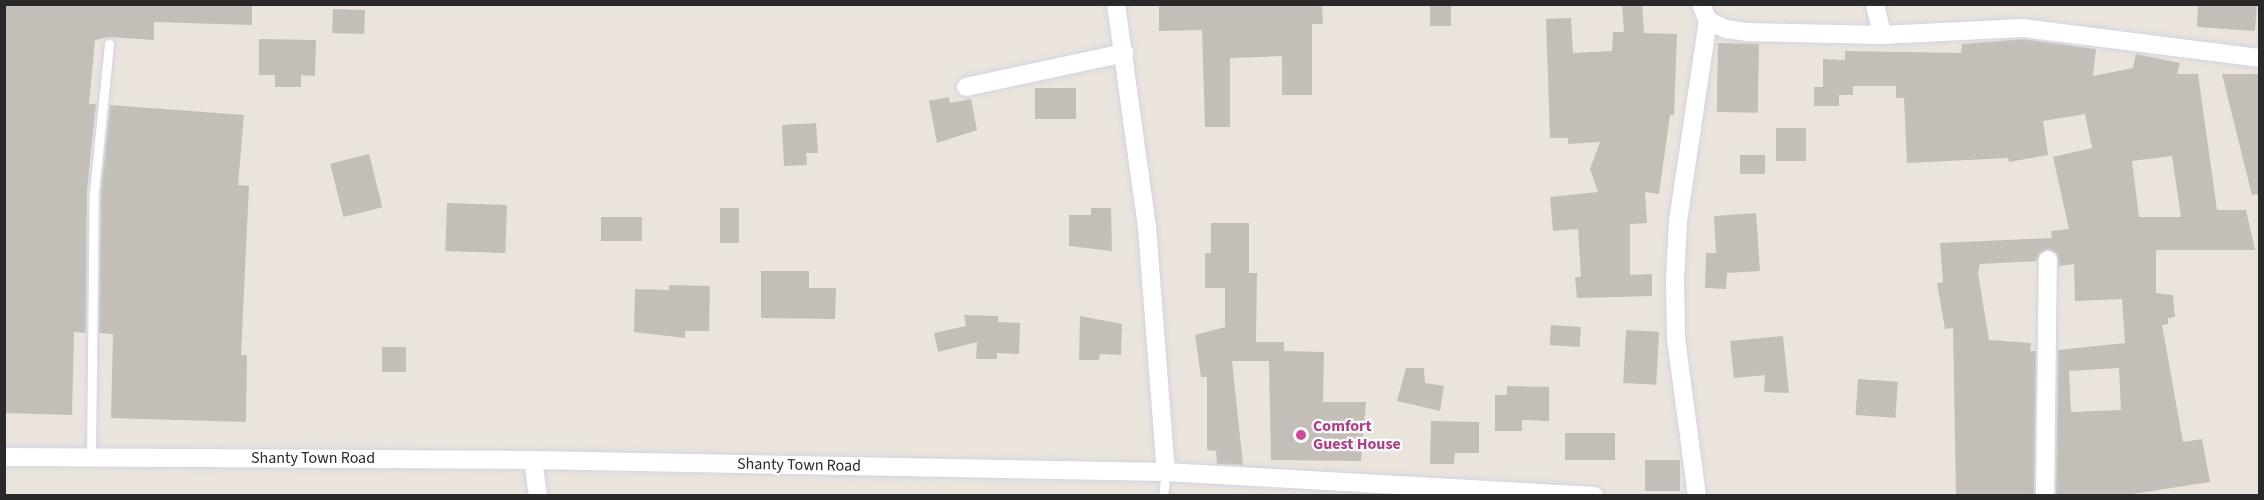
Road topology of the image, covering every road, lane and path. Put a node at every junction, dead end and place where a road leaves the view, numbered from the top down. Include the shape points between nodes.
1 (1116, 4) edge
2 (1701, 4) edge
3 (1875, 4) edge
4 (1708, 21) junction
5 (1882, 35) junction
6 (109, 44) dead end
7 (1124, 53) junction
8 (2259, 58) edge
9 (966, 87) dead end
10 (2048, 260) dead end
11 (4, 457) edge
12 (91, 457) junction
13 (533, 460) junction
14 (1166, 472) junction
15 (538, 495) edge
16 (1163, 495) edge
17 (1594, 495) edge
18 (1697, 495) edge
19 (2045, 495) edge

1 - 7 street
2 - 4 street
3 - 5 street
4 - 5 street via 1747,32
4 - 18 street via 1678,220 1675,279 1676,338
5 - 8 street via 2023,28
6 - 12 lane via 94,192
7 - 9 street
7 - 14 street via 1147,227
10 - 19 street
11 - 12 street, Shanty Town Road
12 - 13 street, Shanty Town Road
13 - 14 street, Shanty Town Road
13 - 15 street
14 - 16 lane
14 - 17 street, Shanty Town Road

